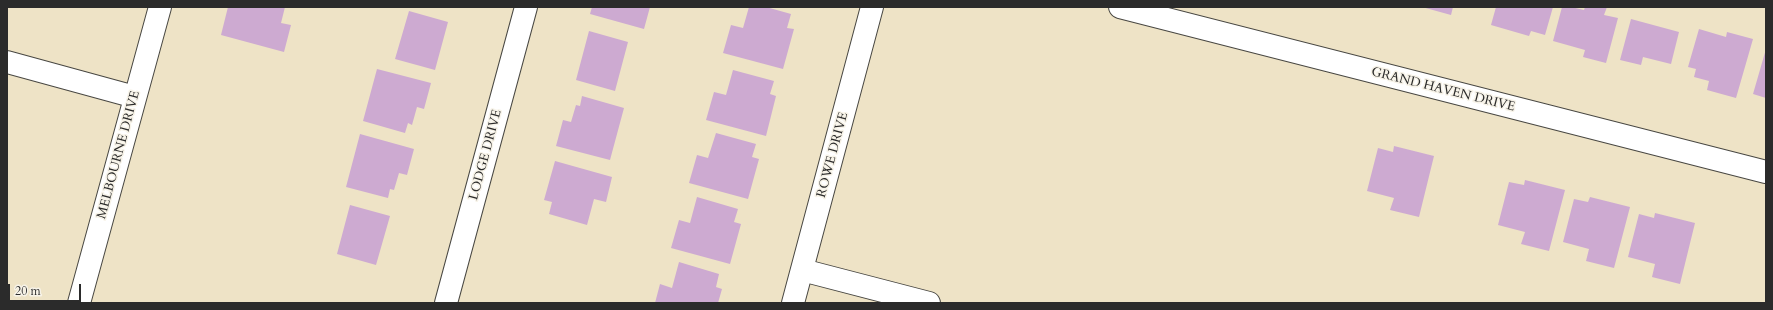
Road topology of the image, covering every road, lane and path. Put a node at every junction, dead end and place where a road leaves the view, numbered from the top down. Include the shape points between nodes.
1 (160, 7) edge
2 (526, 7) edge
3 (872, 7) edge
4 (1120, 7) edge
5 (7, 62) edge
6 (135, 97) junction
7 (1766, 172) edge
8 (802, 270) junction
9 (79, 303) edge
10 (446, 303) edge
11 (793, 303) edge
12 (929, 303) edge

1 - 6 street, MELBOURNE DRIVE
2 - 10 street, LODGE DRIVE
3 - 8 street, ROWE DRIVE
4 - 7 street, GRAND HAVEN DRIVE
5 - 6 street
6 - 9 street, MELBOURNE DRIVE
8 - 11 street, ROWE DRIVE
8 - 12 street

